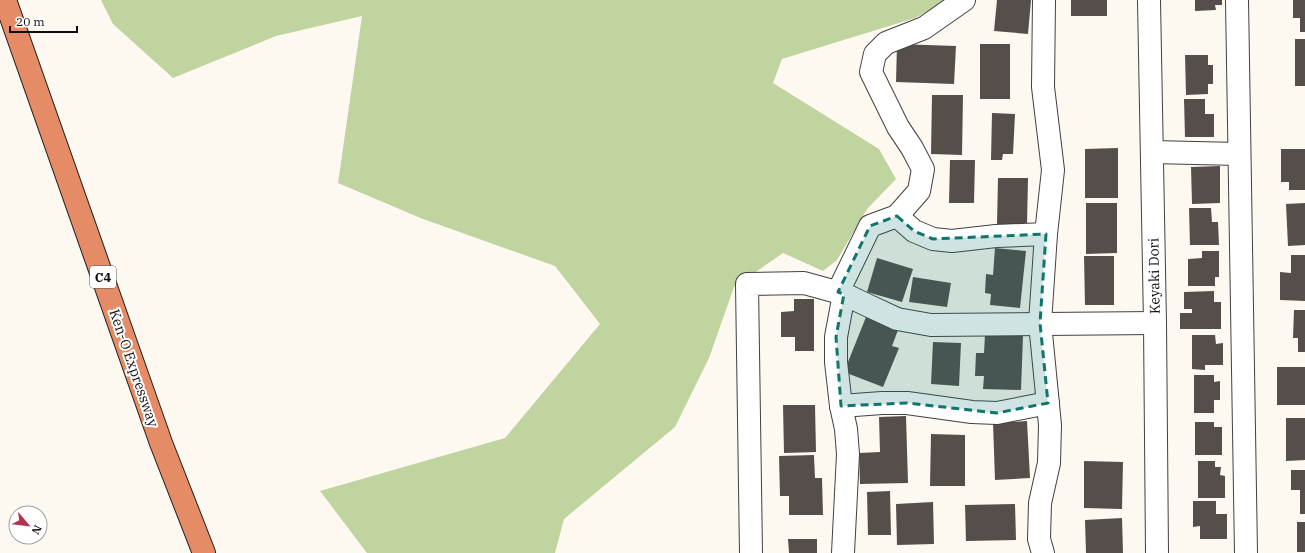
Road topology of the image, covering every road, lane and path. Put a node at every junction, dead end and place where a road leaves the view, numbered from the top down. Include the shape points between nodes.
1 (5, 0) edge
2 (964, 0) edge
3 (1044, 0) edge
4 (1149, 0) edge
5 (1237, 0) edge
6 (1152, 152) junction
7 (1240, 154) junction
8 (897, 216) junction
9 (1046, 234) junction
10 (841, 293) junction
11 (1040, 323) junction
12 (1155, 323) junction
13 (1048, 403) junction
14 (841, 406) junction
15 (204, 553) edge
16 (751, 553) edge
17 (843, 553) edge
18 (1043, 553) edge
19 (1156, 553) edge
20 (1246, 553) edge

1 - 15 highway, Ken-O Expressway / C4 via 161,443
2 - 8 street via 924,28 886,43 875,54 870,72 923,169 919,191
3 - 9 street via 1043,87 1053,170
4 - 6 street, Keyaki Dori
5 - 7 street
6 - 7 street
6 - 12 street, Keyaki Dori
7 - 20 street
8 - 9 street via 914,231 932,239 952,241
8 - 10 street via 870,226
9 - 11 street
10 - 11 street via 897,319 931,325
10 - 14 street via 836,362
10 - 16 street via 804,283 747,284
11 - 12 street
11 - 13 street
12 - 19 street, Keyaki Dori
13 - 14 street via 997,413 906,403
13 - 18 street via 1049,463 1040,503 1039,539
14 - 17 street via 848,454

